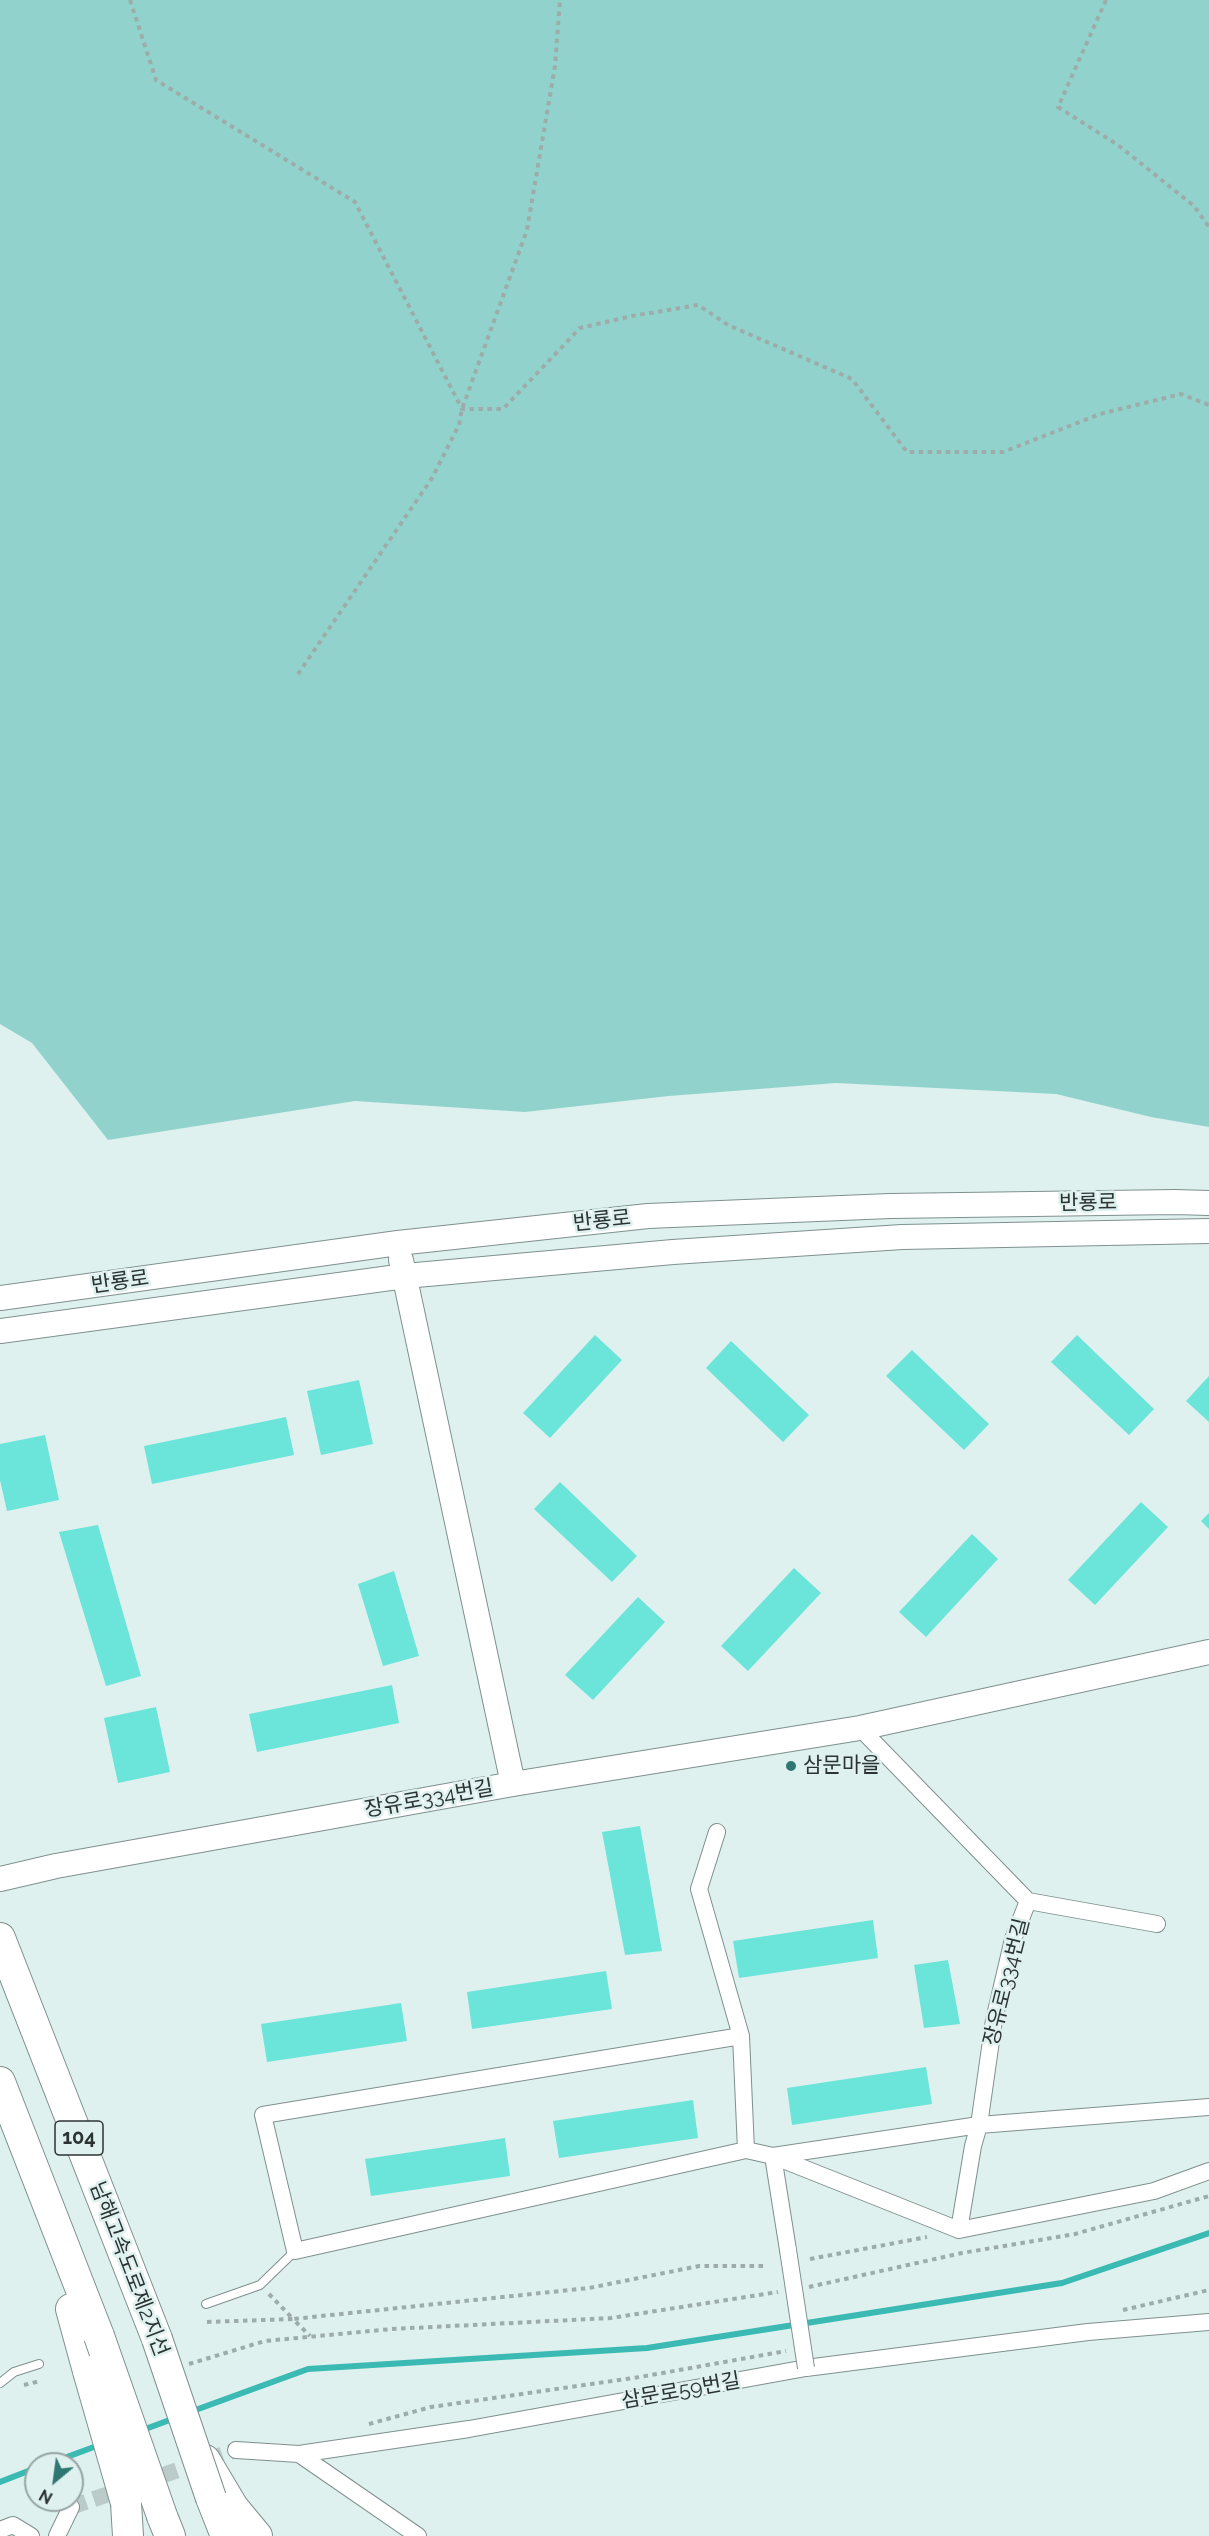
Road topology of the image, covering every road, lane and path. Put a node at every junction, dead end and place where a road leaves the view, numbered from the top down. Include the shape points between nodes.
1 (130, 0) edge
2 (560, 0) edge
3 (1106, 0) edge
4 (1209, 227) edge
5 (1209, 405) edge
6 (462, 409) junction
7 (297, 674) dead end
8 (1209, 1203) edge
9 (1209, 1231) edge
10 (398, 1243) junction
11 (405, 1276) junction
12 (0, 1298) edge
13 (0, 1331) edge
14 (1209, 1652) edge
15 (860, 1728) junction
16 (513, 1784) junction
17 (717, 1832) dead end
18 (0, 1879) edge
19 (1028, 1901) junction
20 (1157, 1924) dead end
21 (0, 1938) edge
22 (741, 2036) junction
23 (0, 2082) edge
24 (1209, 2107) edge
25 (979, 2125) junction
26 (746, 2151) junction
27 (773, 2156) junction
28 (1209, 2170) edge
29 (36, 2175) junction
30 (1209, 2196) edge
31 (959, 2230) junction
32 (295, 2251) junction
33 (810, 2259) dead end
34 (765, 2265) dead end
35 (260, 2285) junction
36 (800, 2288) dead end
37 (779, 2292) dead end
38 (206, 2304) dead end
39 (293, 2319) junction
40 (207, 2322) dead end
41 (1209, 2322) edge
42 (310, 2336) junction
43 (39, 2364) dead end
44 (186, 2365) dead end
45 (806, 2368) junction
46 (0, 2383) edge
47 (189, 2433) junction
48 (236, 2450) tunnel mouth
49 (299, 2454) junction
50 (68, 2512) edge
51 (166, 2526) edge
52 (0, 2530) edge
53 (31, 2536) edge
54 (57, 2536) edge
55 (128, 2536) edge
56 (226, 2536) edge
57 (257, 2536) edge
58 (418, 2536) edge

1 - 6 path via 156,80 355,202
2 - 6 path via 555,66 527,230
3 - 4 path via 1058,107 1118,145 1194,206
5 - 6 path via 1181,394 1100,414 1003,452 907,452 852,379 728,325 698,305 580,328 503,409
6 - 7 path via 459,425 432,478
8 - 10 street, 반룡로 via 890,1206 648,1216
9 - 11 street, 반룡로 via 891,1238 673,1252
10 - 11 street
10 - 12 street, 반룡로
11 - 13 street, 반룡로
11 - 16 street
14 - 15 street, 장유로334번길
15 - 16 street, 장유로334번길
15 - 19 street, 장유로334번길
16 - 18 street, 장유로334번길
17 - 22 street via 699,1888
19 - 20 street
19 - 25 street, 장유로334번길 via 1013,1940 994,2020
21 - 47 highway, 남해고속도로제2지선 / 104, bridge via 157,2339
22 - 26 street
22 - 32 street via 263,2115
23 - 29 highway, 104
24 - 25 street
25 - 27 street
25 - 31 street, 장유로334번길
26 - 27 street
26 - 32 street
27 - 31 street
27 - 45 street, bridge
28 - 31 street via 1154,2191
29 - 51 highway, 104, bridge via 99,2336
29 - 55 highway, bridge via 126,2502
30 - 36 path via 1076,2234 962,2253
31 - 33 path
32 - 35 lane
34 - 39 path via 699,2266 589,2288
35 - 38 lane
35 - 39 path
37 - 42 path via 611,2318
39 - 40 path
39 - 42 path
41 - 45 street, 삼문로59번길 via 1088,2332
42 - 44 path via 266,2341
43 - 46 lane via 14,2372
45 - 49 street, 삼문로59번길 via 469,2429
47 - 56 highway, 남해고속도로제2지선 / 104, bridge
47 - 57 highway via 233,2507
48 - 49 street, 삼문로59번길
49 - 58 street
50 - 54 street
52 - 53 street via 13,2525

